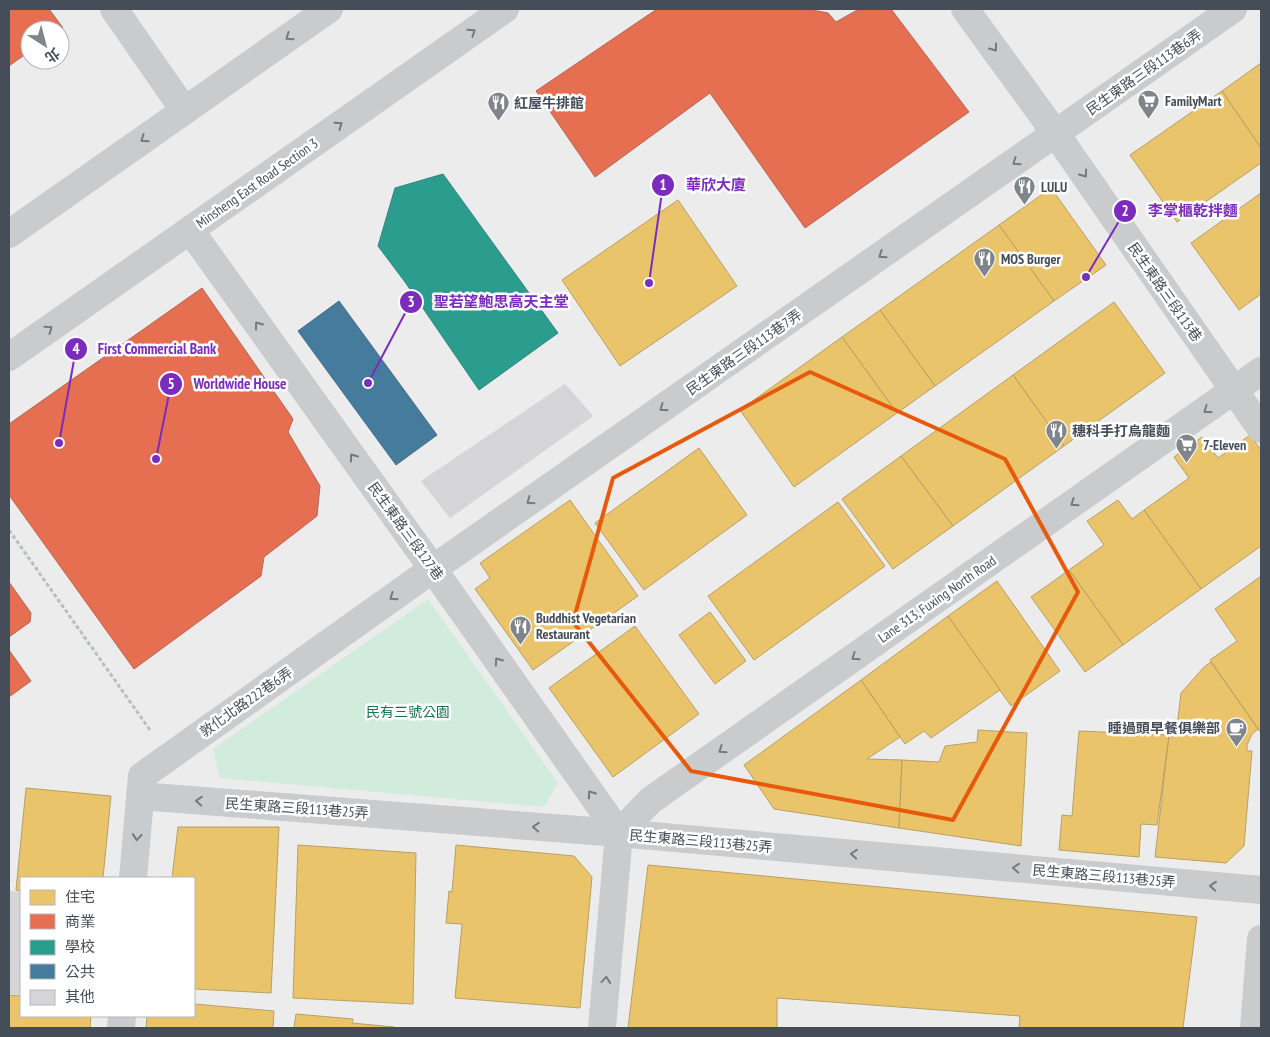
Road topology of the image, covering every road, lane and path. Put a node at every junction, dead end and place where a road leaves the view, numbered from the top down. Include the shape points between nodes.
1 (114, 9) edge
2 (328, 9) edge
3 (505, 9) edge
4 (965, 9) edge
5 (1233, 9) edge
6 (184, 110) junction
7 (1056, 134) junction
8 (190, 230) junction
9 (9, 234) edge
10 (9, 357) edge
11 (1261, 371) edge
12 (1234, 391) junction
13 (1261, 429) edge
14 (9, 530) edge
15 (433, 569) junction
16 (169, 757) junction
17 (140, 796) junction
18 (619, 833) junction
19 (133, 877) edge
20 (1261, 890) edge
21 (1261, 939) edge
22 (602, 1028) edge
23 (1254, 1028) edge

1 - 6 street
2 -> 6 street
8 -> 3 street, Minsheng East Road Section 3
4 -> 7 street, 民生東路三段113巷
5 - 7 street, 民生東路三段113巷6弄
6 -> 9 street
7 -> 12 street, 民生東路三段113巷
7 -> 15 street, 民生東路三段113巷7弄
10 -> 8 street, Minsheng East Road Section 3
15 -> 8 street, 民生東路三段127巷
11 - 12 street, Lane 313, Fuxing North Road
12 - 13 street, 民生東路三段113巷
12 -> 18 street, Lane 313, Fuxing North Road via 651,800
14 - 16 path
15 -> 16 street, 敦化北路222巷6弄
18 -> 15 street, 民生東路三段127巷
16 - 17 street, 敦化北路222巷6弄 via 142,776
18 -> 17 street, 民生東路三段113巷25弄
17 -> 19 street, 敦化北路222巷6弄
20 -> 18 street, 民生東路三段113巷25弄
22 -> 18 street
21 - 23 street

